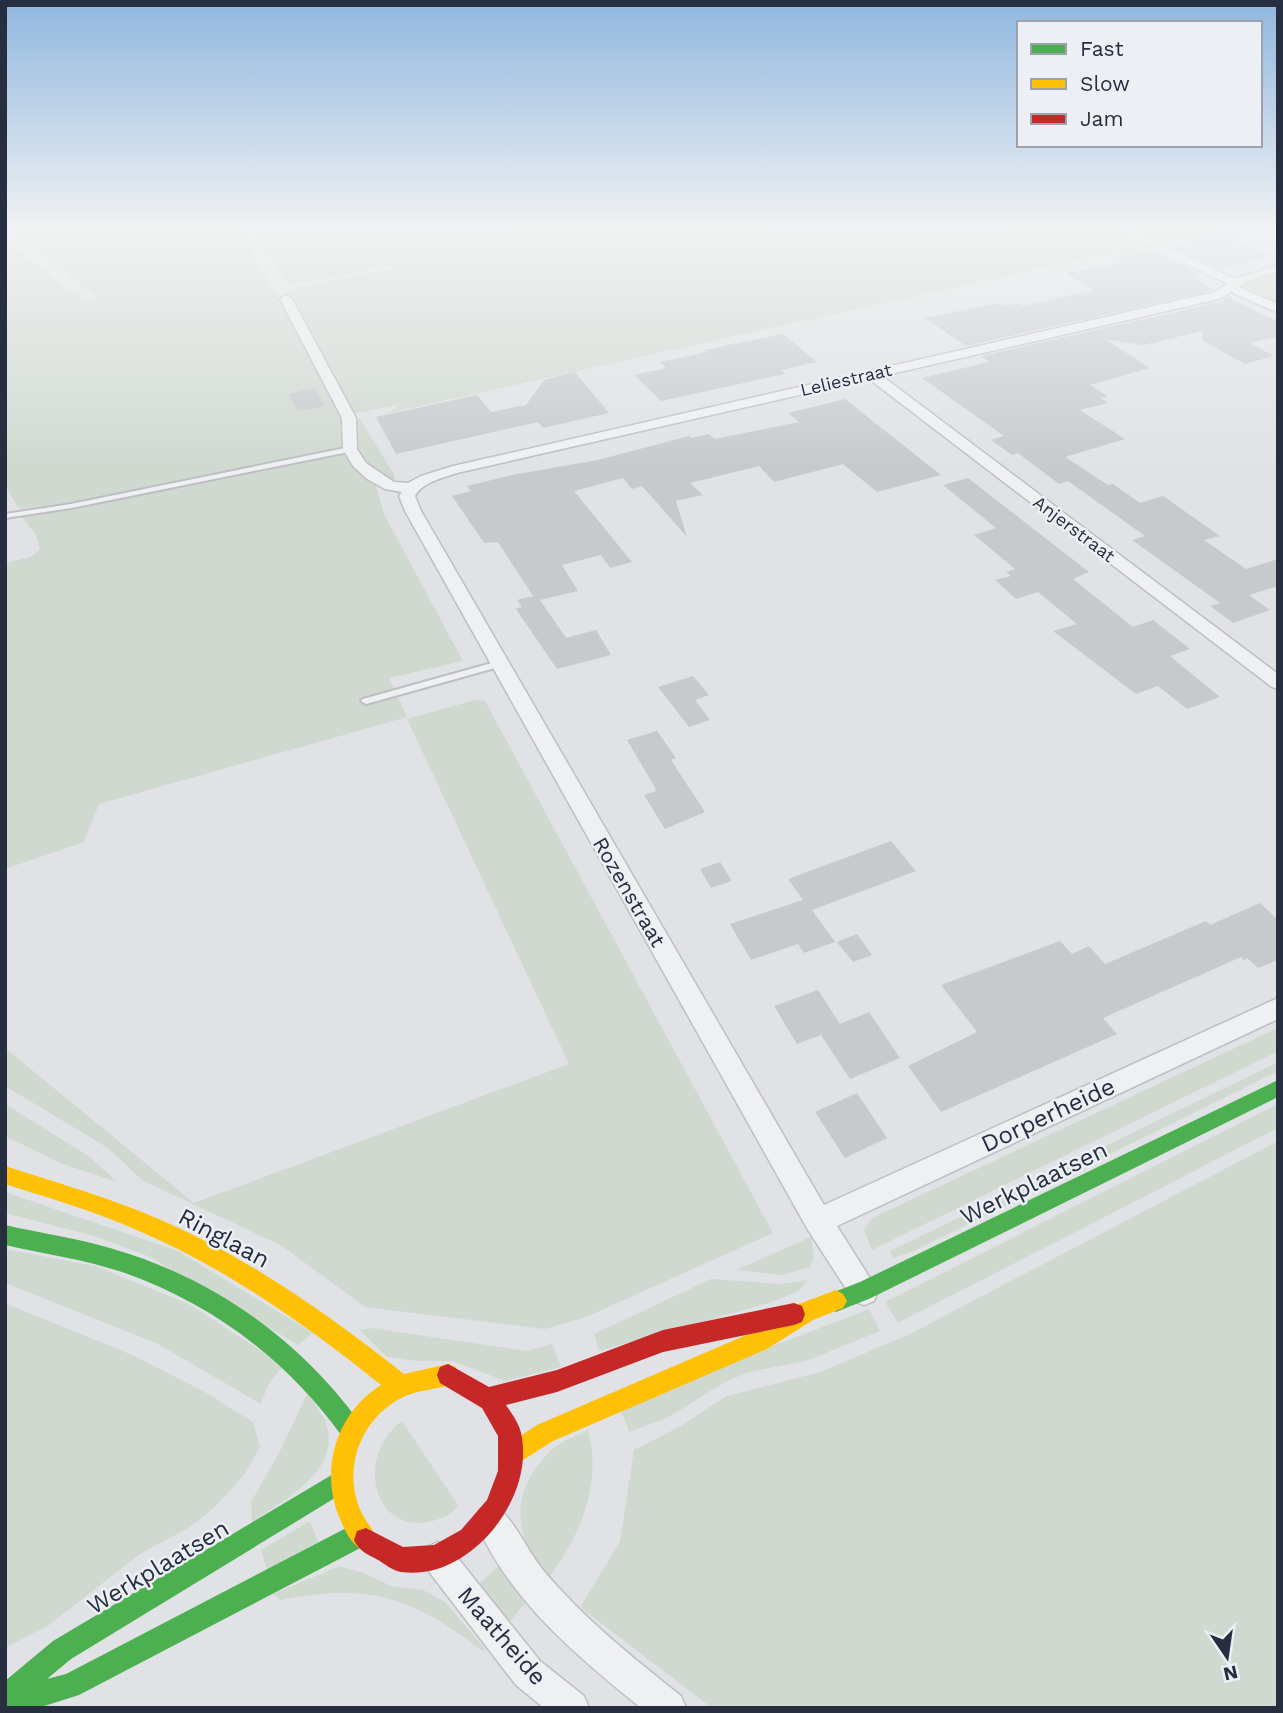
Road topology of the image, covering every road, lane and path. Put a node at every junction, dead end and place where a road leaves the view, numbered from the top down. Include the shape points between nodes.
1 (291, 308) edge
2 (1162, 308) edge
3 (871, 374) junction
4 (350, 449) junction
5 (411, 488) junction
6 (5, 516) edge
7 (499, 664) junction
8 (1278, 683) edge
9 (366, 701) dead end
10 (1278, 1008) edge
11 (1278, 1088) edge
12 (5, 1175) edge
13 (818, 1221) junction
14 (5, 1235) edge
15 (864, 1291) junction
16 (807, 1312) junction
17 (398, 1384) junction
18 (491, 1398) junction
19 (352, 1431) junction
20 (512, 1455) junction
21 (340, 1482) junction
22 (491, 1520) junction
23 (359, 1535) junction
24 (438, 1558) junction
25 (5, 1698) edge
26 (5, 1704) edge
27 (572, 1708) edge
28 (669, 1708) edge

1 - 4 street via 349,418
2 - 3 street, Leliestraat
3 - 5 street, Leliestraat via 453,470
3 - 8 street, Anjerstraat
4 - 5 street via 372,476 390,486
4 - 6 lane
5 - 7 street, Rozenstraat via 407,496 412,511
7 - 9 lane
7 - 13 street, Rozenstraat
10 - 13 street, Dorperheide
11 - 15 main road, Werkplaatsen
12 - 17 main road, Ringlaan via 155,1227 245,1272
13 - 15 street, Rozenstraat
14 - 19 main road via 123,1263 178,1283 228,1312 311,1373 339,1405
15 - 16 main road, Werkplaatsen
16 - 18 main road, Werkplaatsen via 663,1341 520,1394
16 - 20 main road, Werkplaatsen via 759,1341 545,1433
17 - 18 main road via 448,1375 471,1382
17 - 19 main road via 372,1403
18 - 20 main road via 507,1424
19 - 21 main road
20 - 22 main road via 507,1488
21 - 23 main road via 345,1511
21 - 25 main road, Werkplaatsen via 62,1650
22 - 24 main road via 467,1544
22 - 28 street via 517,1566 572,1629
23 - 24 main road via 380,1553 408,1560
23 - 26 main road via 69,1686
24 - 27 street, Maatheide via 528,1673

